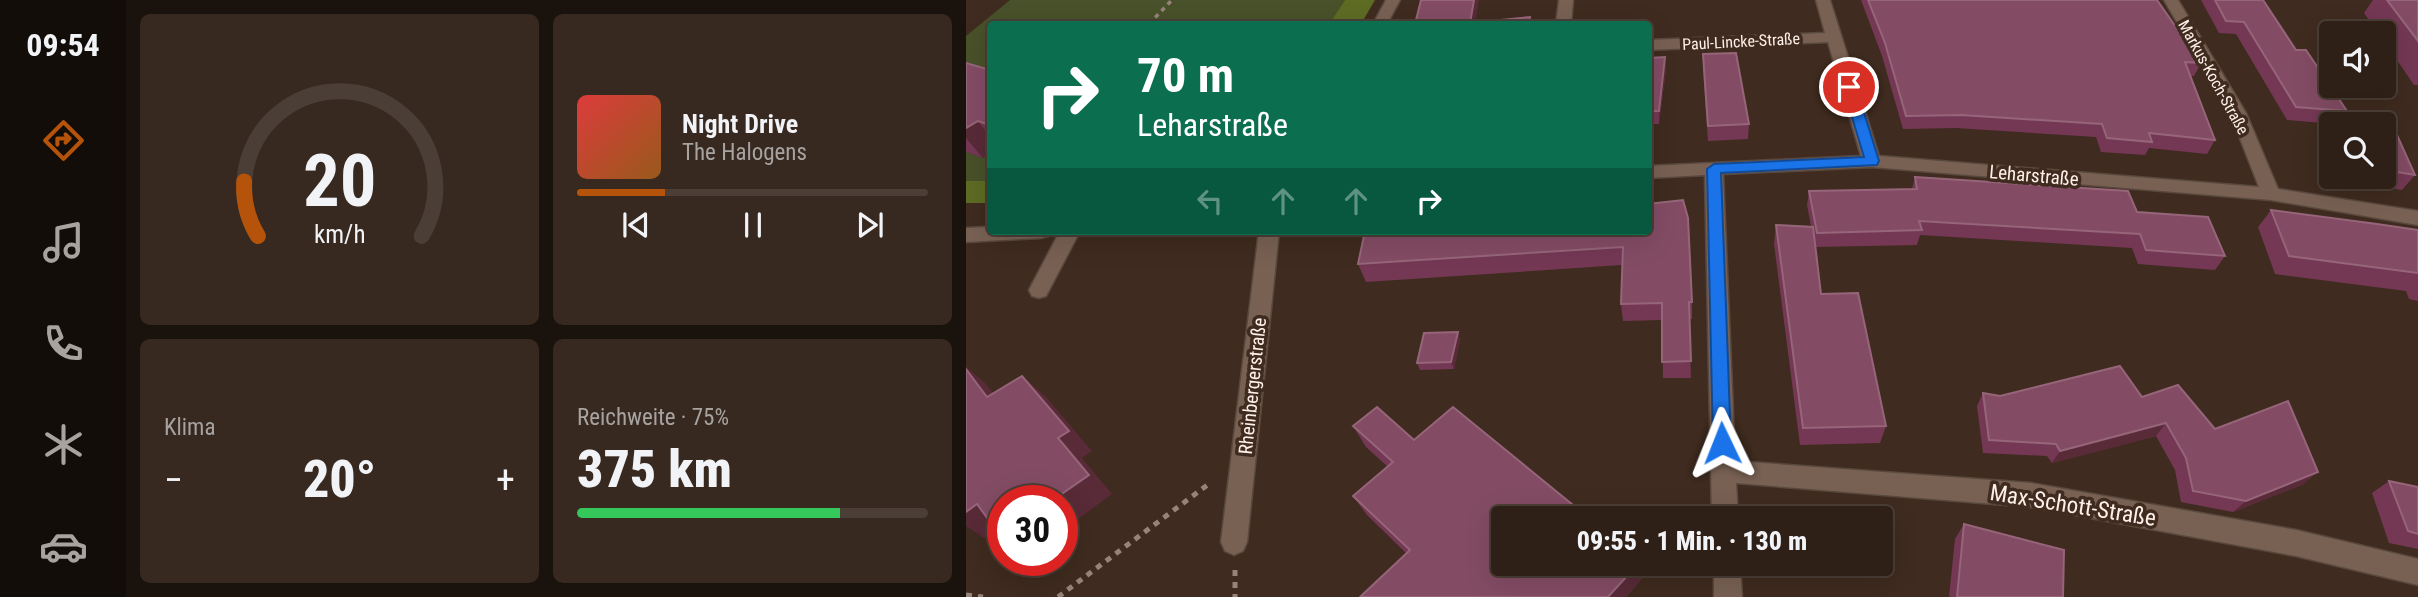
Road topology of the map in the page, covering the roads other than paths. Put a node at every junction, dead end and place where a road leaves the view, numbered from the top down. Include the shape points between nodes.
1 (1393, 0) edge
2 (1566, 0) edge
3 (1823, 0) edge
4 (2171, 0) edge
5 (1382, 21) edge
6 (1564, 21) edge
7 (1834, 37) junction
8 (1652, 46) edge
9 (1872, 161) junction
10 (1714, 169) junction
11 (1652, 172) edge
12 (2271, 194) junction
13 (2418, 218) edge
14 (987, 234) edge
15 (966, 235) edge
16 (1068, 235) edge
17 (1269, 235) edge
18 (1039, 290) dead end
19 (1723, 471) junction
20 (1724, 506) edge
21 (1234, 542) dead end
22 (2418, 572) edge
23 (1727, 576) edge
24 (1728, 597) edge

1 - 5 street
2 - 6 street
3 - 7 street
4 - 12 street, Markus-Koch-Straße via 2238,113
7 - 8 street, Paul-Lincke-Straße
7 - 9 street
9 - 10 street, Leharstraße
9 - 12 street, Leharstraße
10 - 11 street, Leharstraße
10 - 19 street
12 - 13 street, Leharstraße
14 - 15 street
16 - 18 street
17 - 21 street, Rheinbergerstraße
19 - 20 street
19 - 22 street, Max-Schott-Straße via 2031,495 2295,543
23 - 24 street

